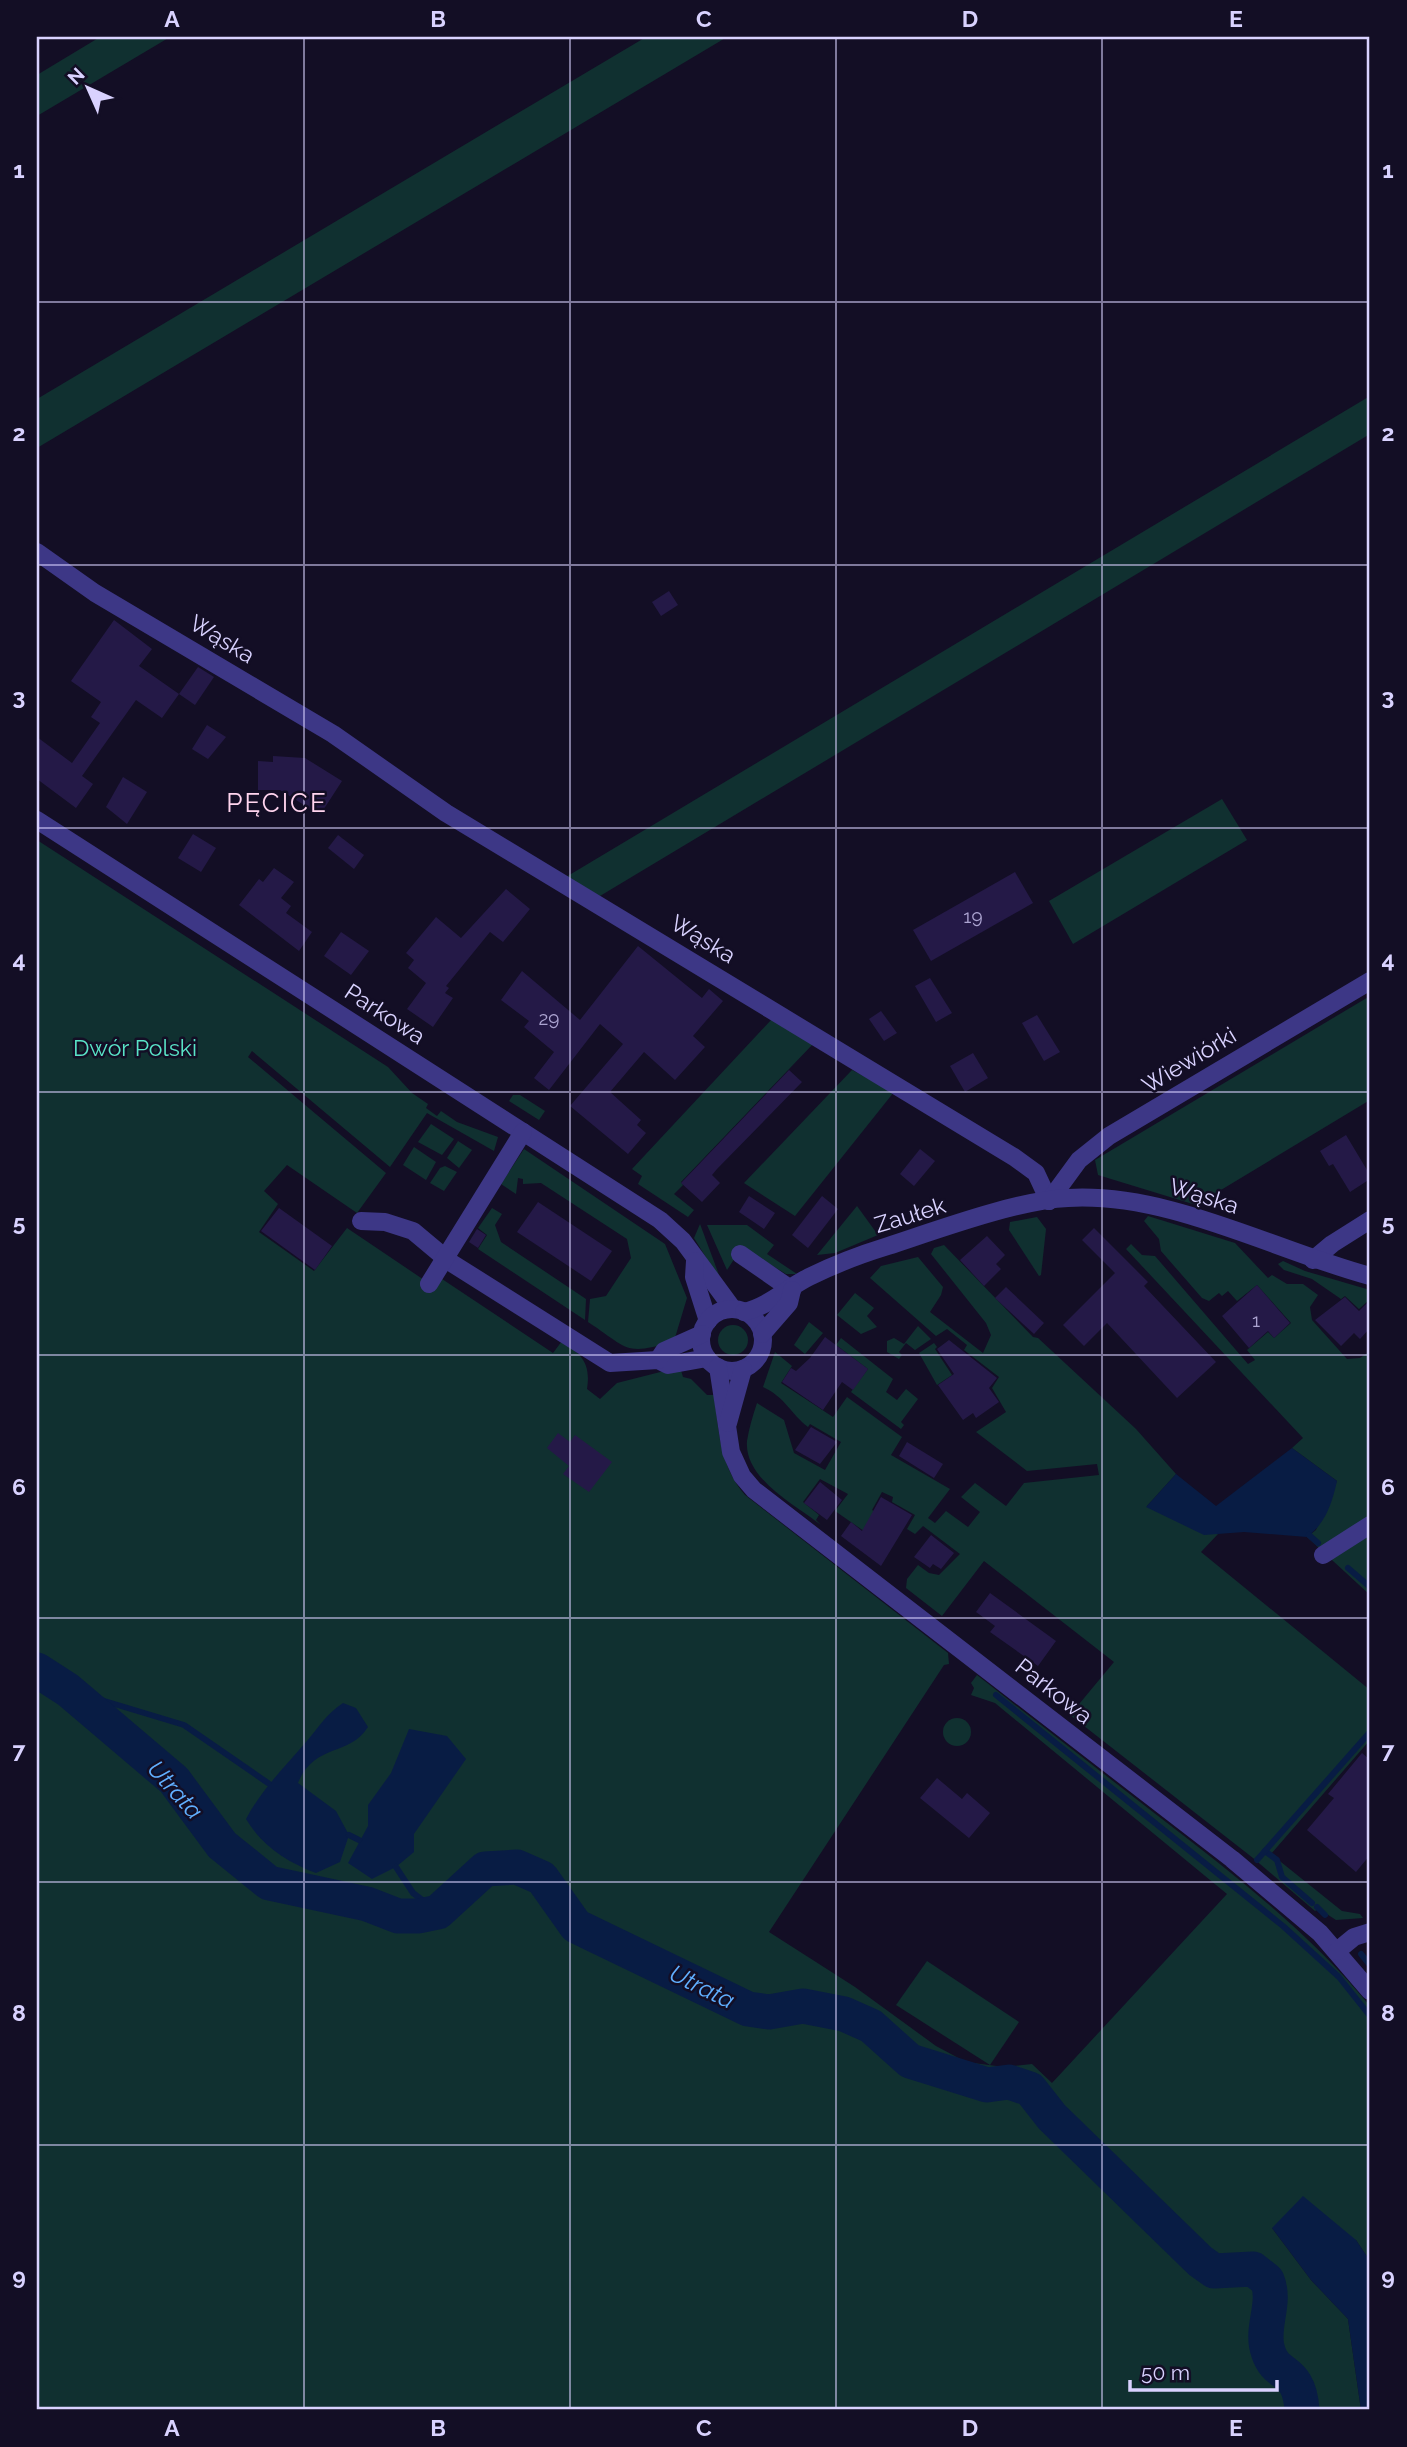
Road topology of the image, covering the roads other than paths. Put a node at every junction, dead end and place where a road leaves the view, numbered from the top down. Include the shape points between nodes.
1 (37, 552) edge
2 (37, 820) edge
3 (1370, 981) edge
4 (523, 1132) junction
5 (1049, 1201) junction
6 (1370, 1220) edge
7 (361, 1221) dead end
8 (740, 1254) dead end
9 (444, 1257) junction
10 (695, 1261) junction
11 (1312, 1261) junction
12 (1370, 1276) edge
13 (429, 1284) dead end
14 (792, 1290) junction
15 (738, 1310) junction
16 (705, 1327) junction
17 (762, 1334) junction
18 (658, 1360) junction
19 (713, 1362) junction
20 (743, 1369) junction
21 (728, 1423) junction
22 (1370, 1525) edge
23 (1323, 1555) dead end
24 (1370, 1932) edge
25 (1337, 1951) junction
26 (1370, 1991) edge

1 - 5 street, Wąska via 95,593 333,734 446,813 1014,1157 1036,1173
2 - 4 street, Parkowa
3 - 5 street, Wiewiórki via 1110,1136 1079,1160
4 - 9 street
4 - 10 street, Parkowa via 660,1220 681,1238
5 - 11 street, Wąska via 1134,1201 1187,1215
5 - 14 street, Zaułek via 885,1247 808,1278
6 - 11 street
7 - 9 street via 408,1228
8 - 14 street
9 - 13 street
9 - 18 street via 607,1362
10 - 15 street, Parkowa
10 - 16 street, Parkowa
11 - 12 street, Wąska
14 - 15 street, Zaułek
14 - 17 street, Zaułek via 789,1303
15 - 16 street via 719,1312
15 - 17 street via 756,1320
16 - 18 street via 664,1351
16 - 19 street via 702,1345
17 - 20 street via 758,1357
18 - 19 street via 668,1365
19 - 20 street via 731,1371
19 - 21 street, Parkowa
20 - 21 street, Parkowa
21 - 25 street, Parkowa via 735,1464 754,1490 1232,1859
22 - 23 street
24 - 25 street via 1354,1937
25 - 26 street, Parkowa

